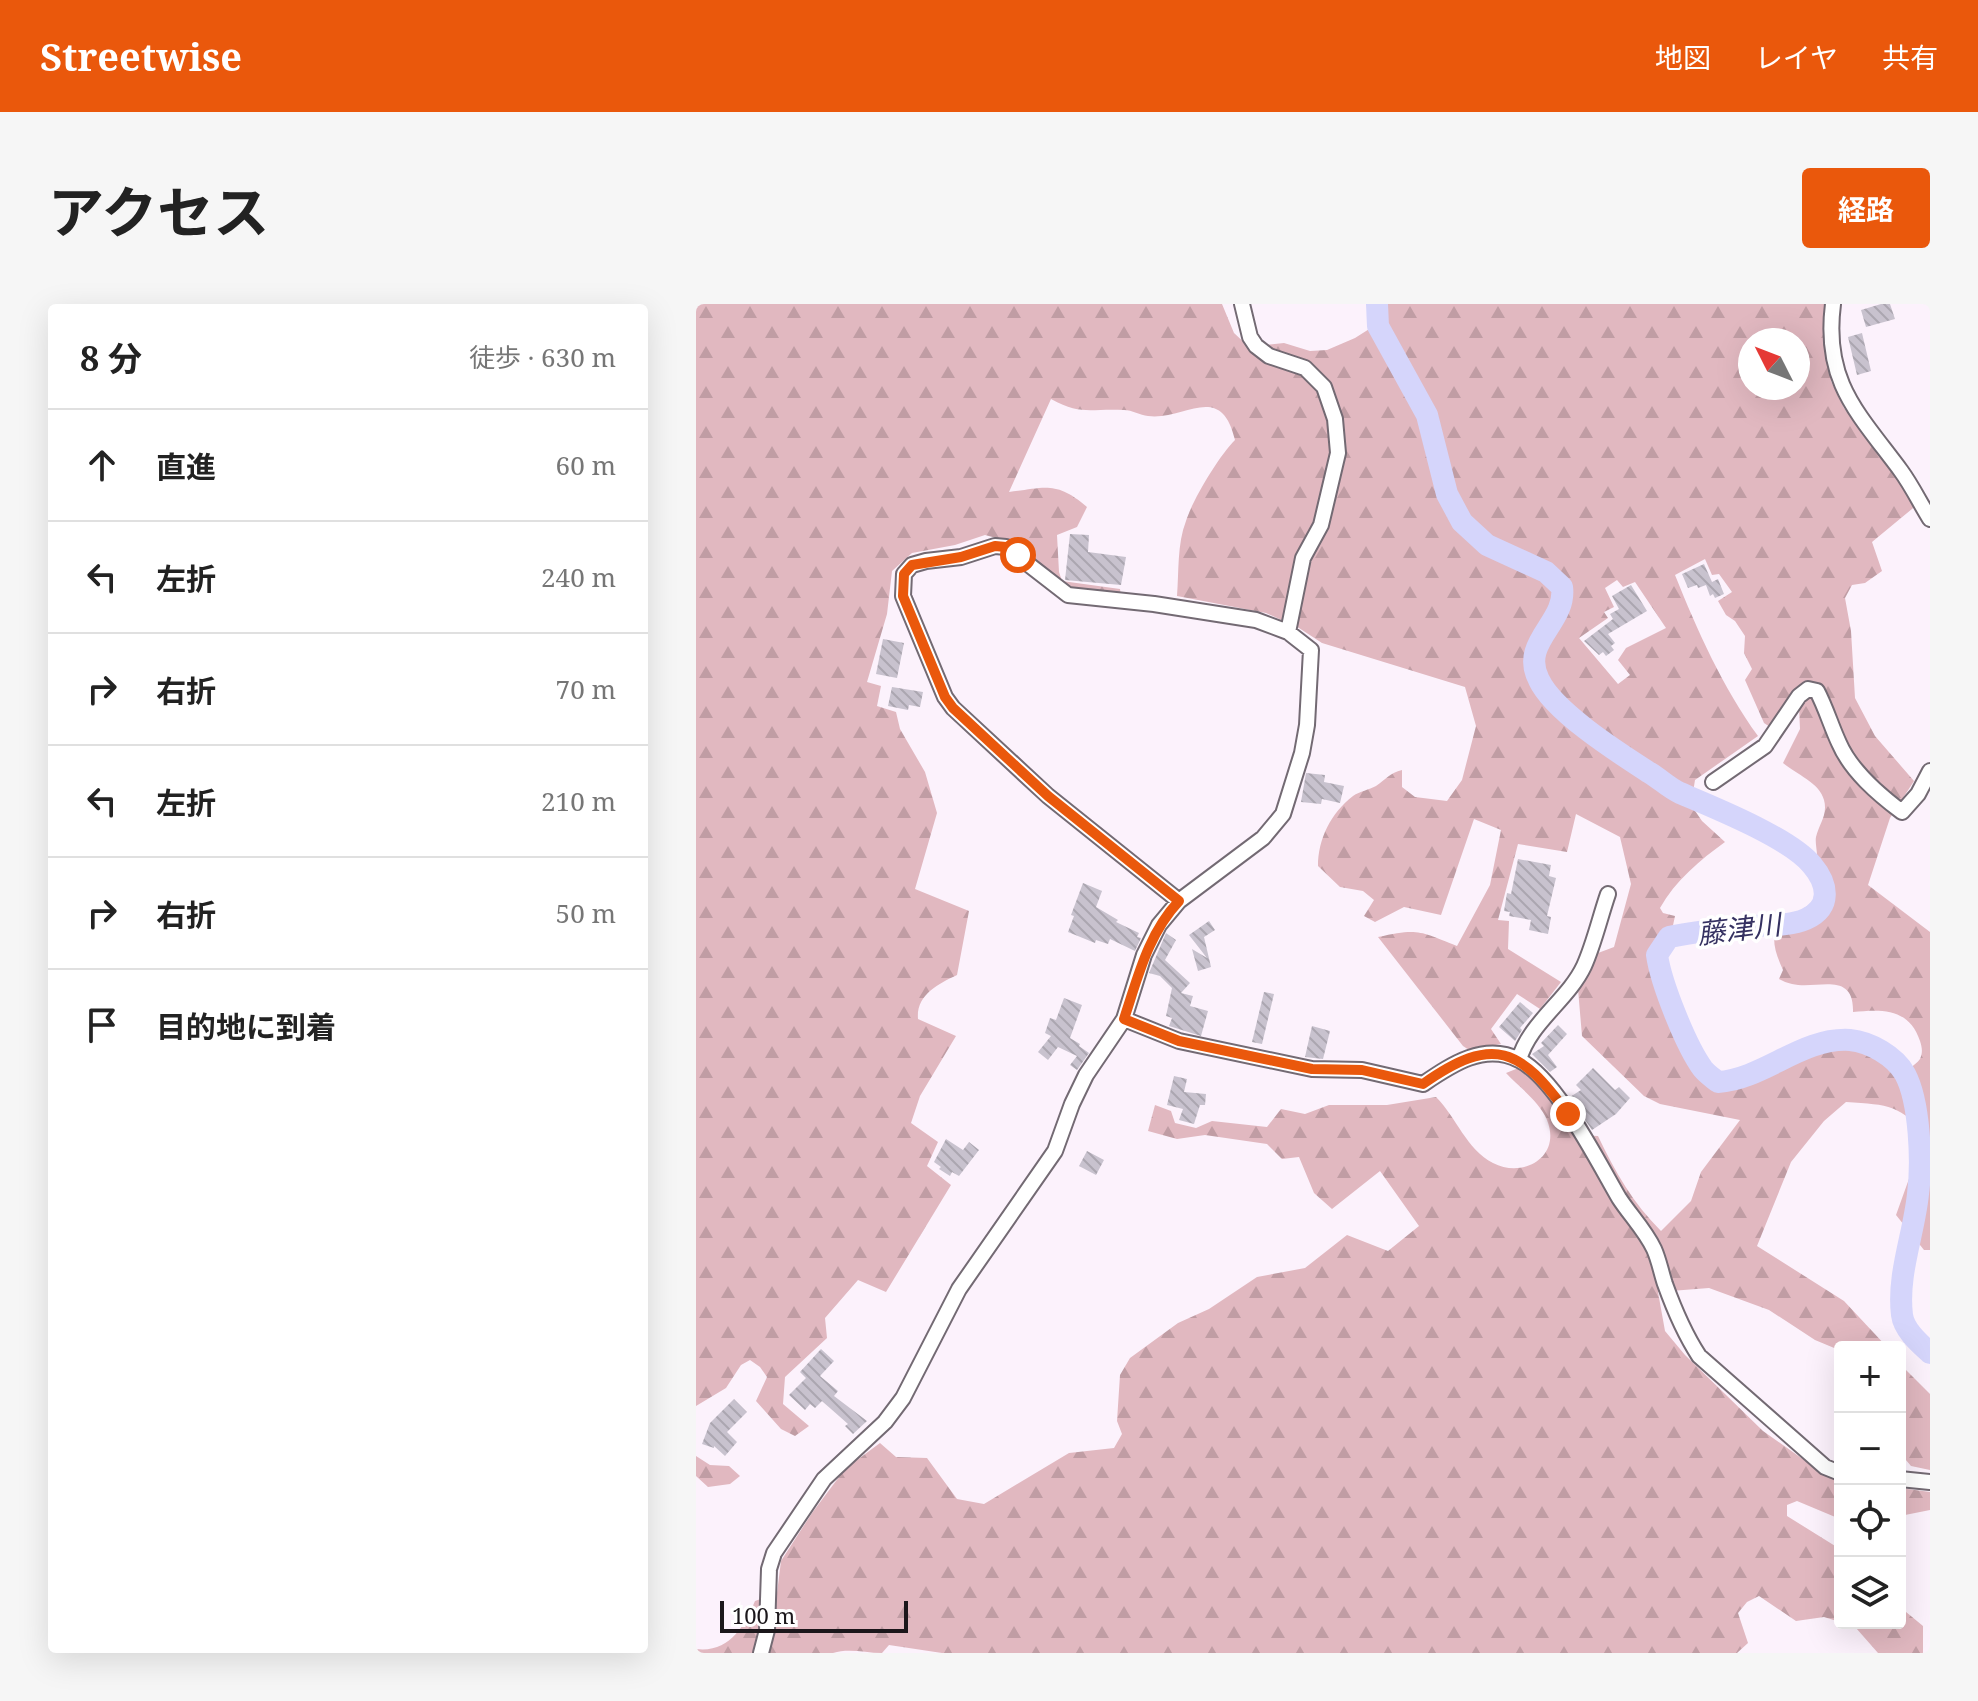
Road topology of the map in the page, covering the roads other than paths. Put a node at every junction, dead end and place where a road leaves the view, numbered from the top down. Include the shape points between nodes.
1 (1242, 304) edge
2 (1833, 304) edge
3 (1930, 519) edge
4 (1288, 632) junction
5 (1930, 771) edge
6 (1713, 782) dead end
7 (1608, 894) dead end
8 (1179, 901) junction
9 (1124, 1019) junction
10 (1519, 1060) junction
11 (1834, 1471) edge
12 (1906, 1480) edge
13 (1930, 1482) edge
14 (761, 1653) edge

1 - 4 street via 1256,346 1305,368 1324,387 1335,419 1338,453 1321,525 1303,558
2 - 3 street via 1830,342 1842,386
4 - 8 street via 1311,650 1307,725 1289,802 1263,838
4 - 8 street via 1256,620 1068,595 1006,547 926,561 904,574 903,596 953,708 1048,796
5 - 6 street via 1902,812 1864,780 1839,745 1817,691 1808,689 1765,746
7 - 10 street via 1584,967 1523,1047
8 - 9 street via 1144,955
9 - 10 street via 1179,1041 1312,1069 1362,1070 1423,1084 1452,1063 1476,1055
9 - 14 street via 1086,1075 1055,1151 959,1289 903,1398 824,1479 774,1553
10 - 11 street via 1544,1081 1568,1114 1652,1245 1685,1334 1699,1356
12 - 13 street

